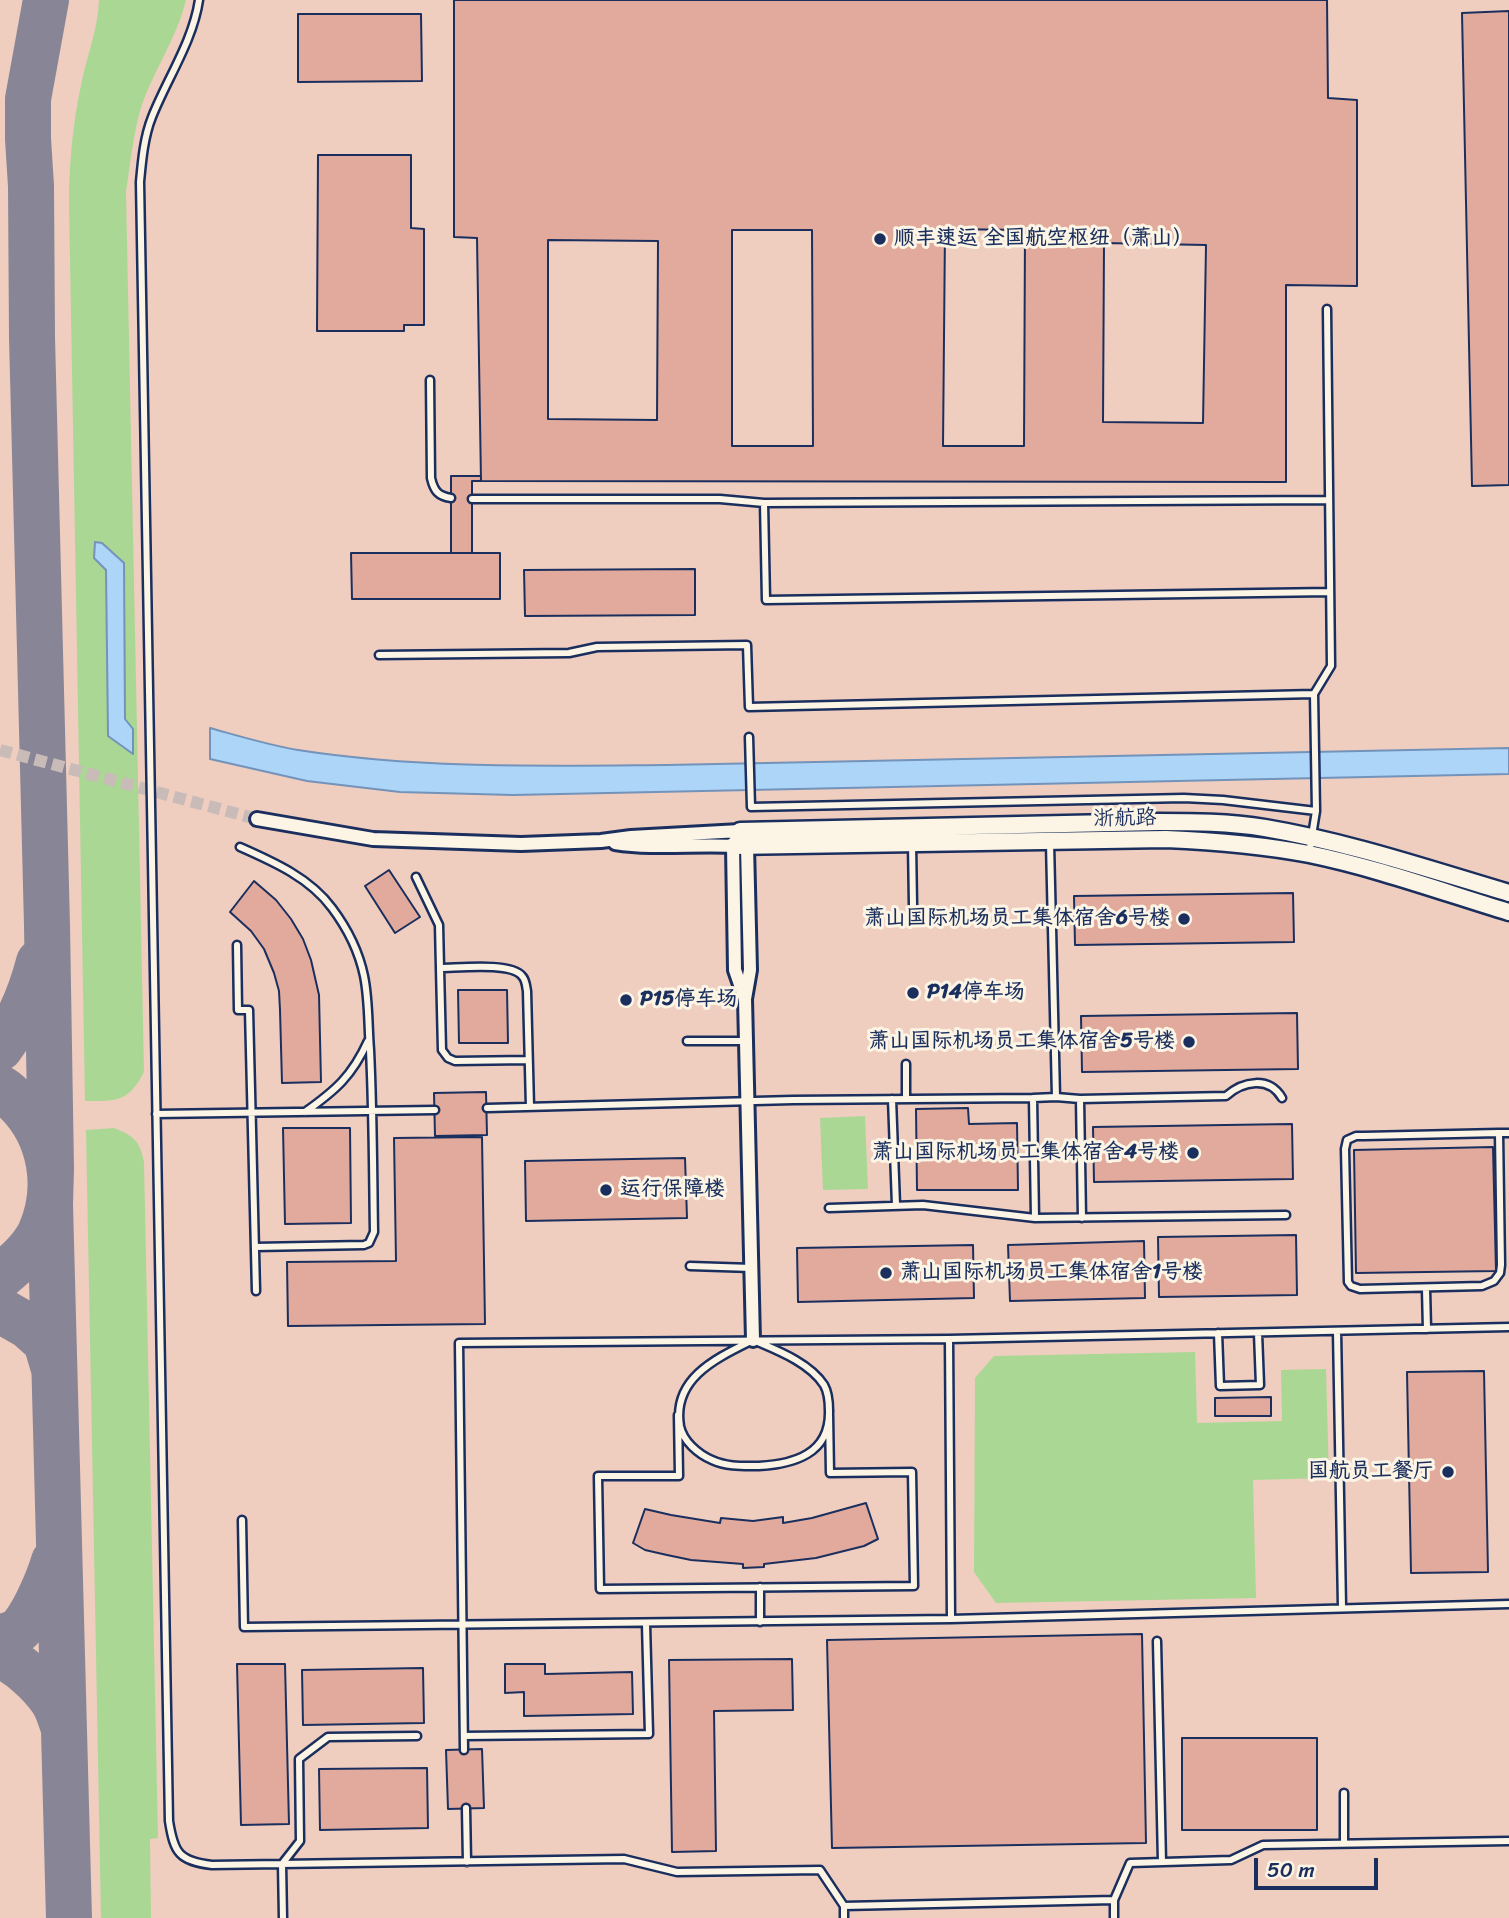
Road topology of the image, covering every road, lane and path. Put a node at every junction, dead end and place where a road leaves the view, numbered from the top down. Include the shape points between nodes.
1 (199, 0) edge
2 (1326, 309) dead end
3 (430, 380) dead end
4 (451, 498) dead end
5 (472, 499) dead end
6 (1329, 500) junction
7 (764, 503) junction
8 (1330, 592) junction
9 (379, 655) dead end
10 (1314, 694) junction
11 (750, 737) dead end
12 (1316, 811) junction
13 (257, 819) tunnel mouth
14 (1312, 837) junction
15 (740, 841) junction
16 (1050, 841) junction
17 (912, 844) junction
18 (240, 847) dead end
19 (1309, 855) junction
20 (416, 877) dead end
21 (1509, 893) edge
22 (913, 905) dead end
23 (1509, 912) edge
24 (237, 945) dead end
25 (440, 968) junction
26 (369, 1039) junction
27 (687, 1041) dead end
28 (746, 1041) junction
29 (528, 1060) junction
30 (906, 1064) dead end
31 (1056, 1097) junction
32 (1033, 1098) junction
33 (1282, 1098) dead end
34 (892, 1099) junction
35 (906, 1099) junction
36 (1080, 1099) junction
37 (748, 1101) junction
38 (530, 1107) junction
39 (487, 1108) dead end
40 (435, 1110) dead end
41 (305, 1112) junction
42 (373, 1112) junction
43 (252, 1113) junction
44 (156, 1114) junction
45 (1499, 1133) junction
46 (1509, 1133) edge
47 (896, 1205) junction
48 (829, 1208) dead end
49 (1286, 1215) dead end
50 (1035, 1218) junction
51 (1082, 1218) junction
52 (255, 1247) junction
53 (690, 1266) dead end
54 (752, 1268) junction
55 (1426, 1289) junction
56 (256, 1291) dead end
57 (1509, 1327) edge
58 (1427, 1329) junction
59 (1337, 1331) junction
60 (1258, 1332) junction
61 (1218, 1333) junction
62 (949, 1339) junction
63 (752, 1340) junction
64 (678, 1415) junction
65 (829, 1415) junction
66 (242, 1520) dead end
67 (760, 1587) junction
68 (1509, 1604) edge
69 (1342, 1607) junction
70 (951, 1619) junction
71 (760, 1622) junction
72 (646, 1623) junction
73 (462, 1625) junction
74 (1157, 1641) dead end
75 (417, 1736) dead end
76 (464, 1736) junction
77 (464, 1750) dead end
78 (1344, 1793) dead end
79 (466, 1808) dead end
80 (1509, 1841) edge
81 (1344, 1843) junction
82 (467, 1862) junction
83 (1162, 1862) junction
84 (282, 1864) junction
85 (1114, 1900) junction
86 (844, 1906) junction
87 (283, 1918) edge
88 (844, 1918) edge
89 (1114, 1918) edge

1 - 44 lane via 185,44 150,121 140,182
2 - 6 lane
3 - 4 lane via 433,487 437,494
5 - 7 lane
6 - 7 lane
6 - 8 lane
7 - 8 lane via 766,600
8 - 10 lane via 1331,666
9 - 10 lane via 747,645 749,707
10 - 12 lane
11 - 12 lane via 751,807 1184,798
12 - 14 lane
13 - 15 street via 373,839 521,844 631,837
14 - 15 street, 浙航路 via 1224,824 1157,822
14 - 19 lane
14 - 21 street, 浙航路
15 - 17 street, 浙航路
15 - 28 street via 735,970 745,999
16 - 17 street, 浙航路
16 - 19 street, 浙航路 via 1202,841
16 - 31 lane
17 - 22 lane
18 - 26 lane via 309,884 331,906 350,936 363,975
19 - 23 street, 浙航路
20 - 25 lane via 439,925
24 - 43 lane via 238,1010 249,1010
25 - 29 lane via 501,968 516,970 524,978
25 - 29 lane via 442,1049 448,1058
26 - 41 lane via 345,1079
26 - 42 lane
27 - 28 lane
28 - 37 street
29 - 38 lane
30 - 35 lane
31 - 32 lane
31 - 36 lane
32 - 35 lane
32 - 50 lane
33 - 36 lane via 1270,1086 1257,1083 1226,1096
34 - 35 lane
34 - 37 lane
34 - 47 lane
36 - 51 lane
37 - 38 lane
37 - 54 street
38 - 39 lane
40 - 42 lane
41 - 42 lane
41 - 43 lane
42 - 52 lane via 374,1232 369,1243
43 - 44 lane
43 - 52 lane
44 - 84 lane via 171,1833 184,1858 198,1864
45 - 46 lane
45 - 55 lane via 1500,1273 1482,1286
45 - 55 lane via 1356,1136 1348,1140 1348,1282 1360,1289
47 - 48 lane
47 - 50 lane
49 - 51 lane
50 - 51 lane
52 - 56 lane
53 - 54 lane
54 - 63 street
55 - 58 lane
57 - 58 lane
58 - 59 lane
59 - 60 lane
59 - 69 lane
60 - 61 lane
60 - 61 lane via 1260,1385 1233,1386 1220,1386
61 - 62 lane
62 - 63 lane
62 - 70 lane
63 - 64 lane via 704,1368 687,1387
63 - 65 lane via 815,1375 825,1387
63 - 73 lane via 459,1343
64 - 65 lane via 681,1432 694,1448 735,1467 780,1465 804,1457 825,1433
64 - 67 lane via 679,1476 598,1476 600,1589
65 - 67 lane via 830,1473 912,1472 914,1586
66 - 73 lane via 244,1627
67 - 71 lane
68 - 69 lane
69 - 70 lane
70 - 71 lane
71 - 72 lane
72 - 73 lane
72 - 76 lane via 649,1734
73 - 76 lane
74 - 83 lane
75 - 84 lane via 328,1737 299,1759 300,1841
76 - 77 lane
78 - 81 lane
79 - 82 lane
80 - 81 lane
81 - 83 lane via 1263,1845 1231,1860
82 - 84 lane
82 - 86 lane via 624,1860 677,1872 820,1870
83 - 85 lane via 1130,1863
84 - 87 lane
85 - 86 lane
85 - 89 lane
86 - 88 lane

